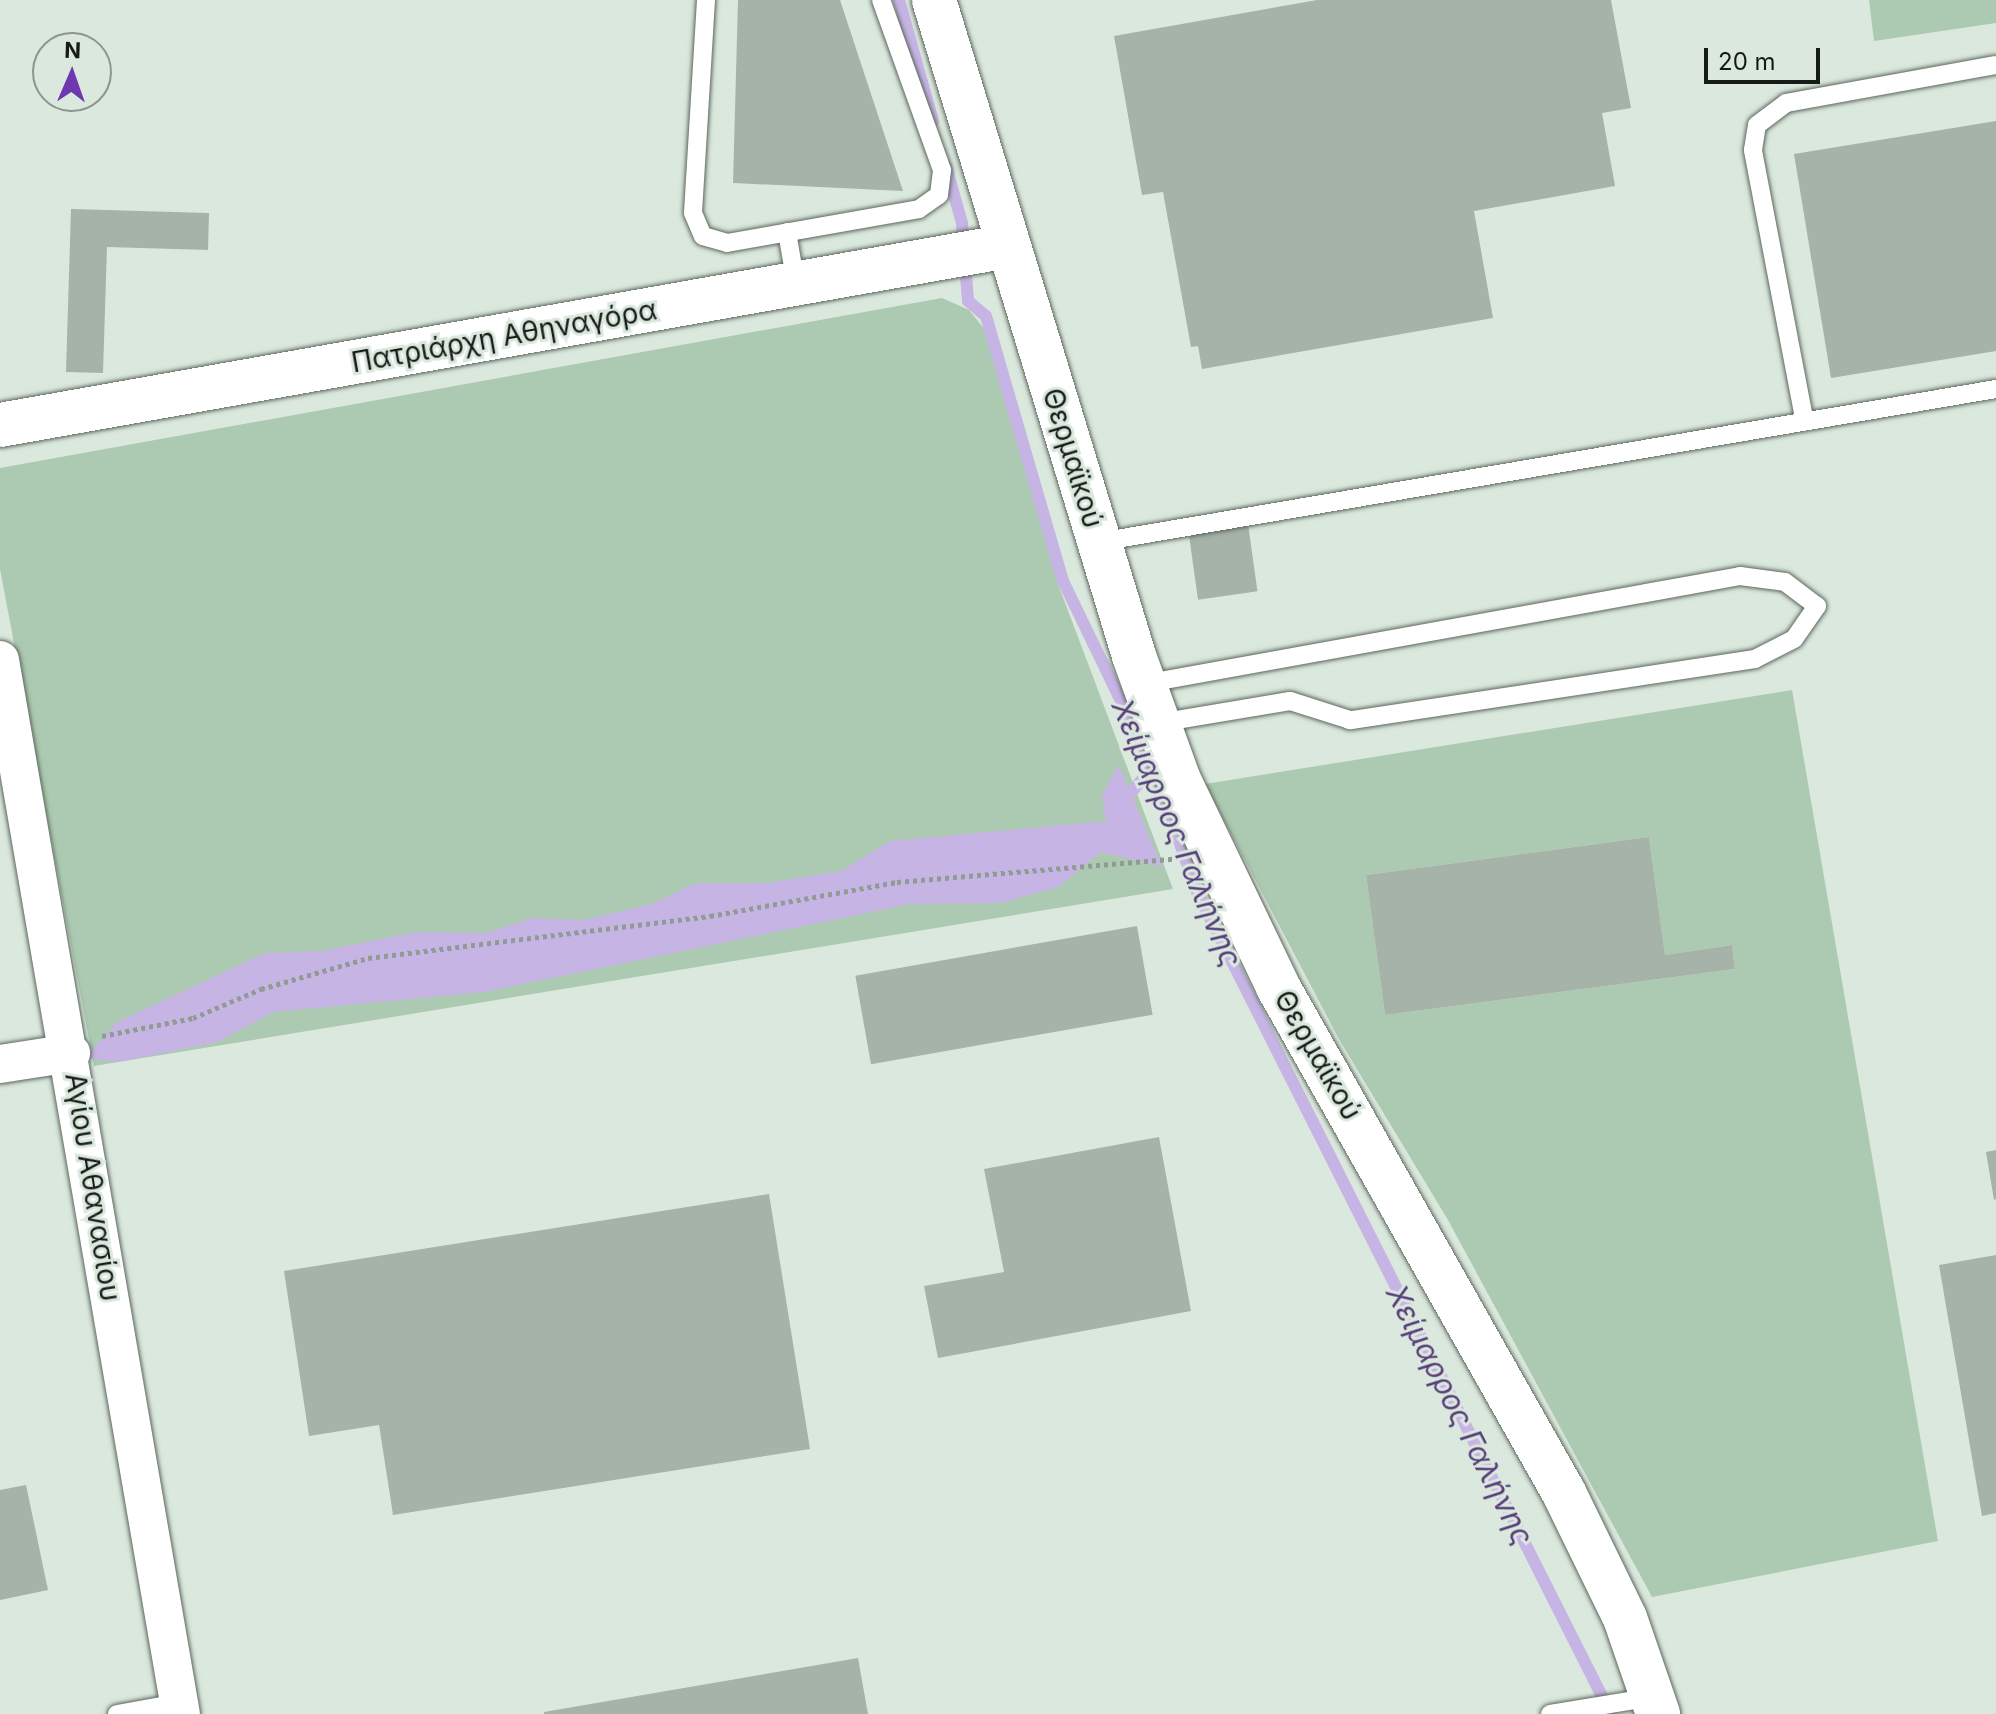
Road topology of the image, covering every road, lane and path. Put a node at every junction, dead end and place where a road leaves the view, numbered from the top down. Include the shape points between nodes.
1 (706, 0) edge
2 (881, 0) edge
3 (934, 0) edge
4 (1996, 65) edge
5 (787, 232) junction
6 (1008, 246) junction
7 (796, 284) junction
8 (1996, 389) edge
9 (1804, 418) junction
10 (0, 425) edge
11 (1099, 542) junction
12 (0, 660) edge
13 (1150, 704) junction
14 (1212, 855) junction
15 (70, 1047) junction
16 (0, 1064) edge
17 (1655, 1706) edge
18 (180, 1709) edge
19 (117, 1714) edge
20 (1550, 1714) edge

1 - 5 lane via 695,226 714,242
2 - 5 lane via 942,170 939,195 919,209
3 - 6 street, Θερμαϊκού
4 - 9 lane via 1786,103 1757,125 1753,150
5 - 7 lane
6 - 7 street, Πατριάρχη Αθηναγόρα
6 - 11 street, Θερμαϊκού
7 - 10 street, Πατριάρχη Αθηναγόρα
8 - 9 lane
9 - 11 lane
11 - 13 street, Θερμαϊκού
12 - 15 street, Αγίου Αθανασίου
13 - 13 lane via 1740,576 1785,582 1817,606 1794,639 1755,659 1350,720 1290,701
13 - 14 street, Θερμαϊκού
14 - 15 path via 897,882 710,916 368,958 261,989 193,1018
14 - 17 street, Θερμαϊκού via 1278,987 1516,1402 1620,1607
15 - 16 street
15 - 18 street, Αγίου Αθανασίου
17 - 20 lane
18 - 19 lane

